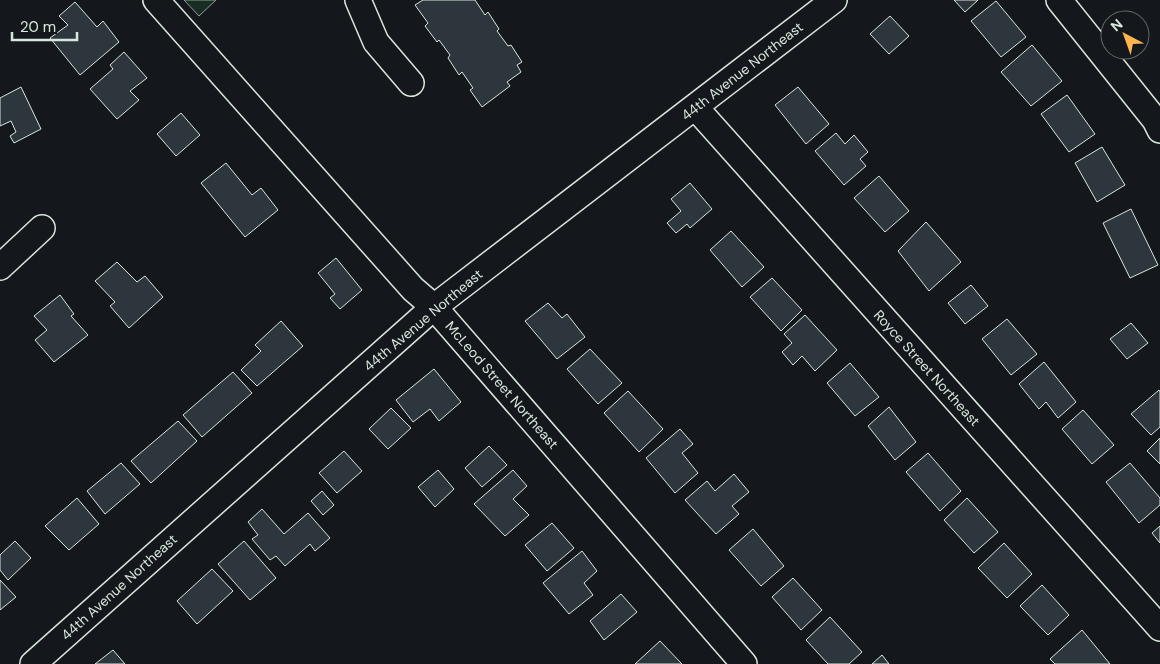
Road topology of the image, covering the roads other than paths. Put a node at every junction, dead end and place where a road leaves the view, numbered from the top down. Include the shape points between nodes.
1 (156, 0) edge
2 (358, 0) edge
3 (834, 0) edge
4 (1058, 0) edge
5 (411, 83) dead end
6 (695, 107) junction
7 (1160, 130) edge
8 (42, 228) dead end
9 (0, 267) edge
10 (434, 307) junction
11 (1160, 628) edge
12 (32, 664) edge
13 (744, 664) edge

1 - 10 street, McLeod Street Northeast via 413,289
2 - 5 street via 376,42
3 - 6 street, 44th Avenue Northeast
4 - 7 street
6 - 10 street, 44th Avenue Northeast
6 - 11 street, Royce Street Northeast
8 - 9 street
10 - 12 street, 44th Avenue Northeast
10 - 13 street, McLeod Street Northeast

